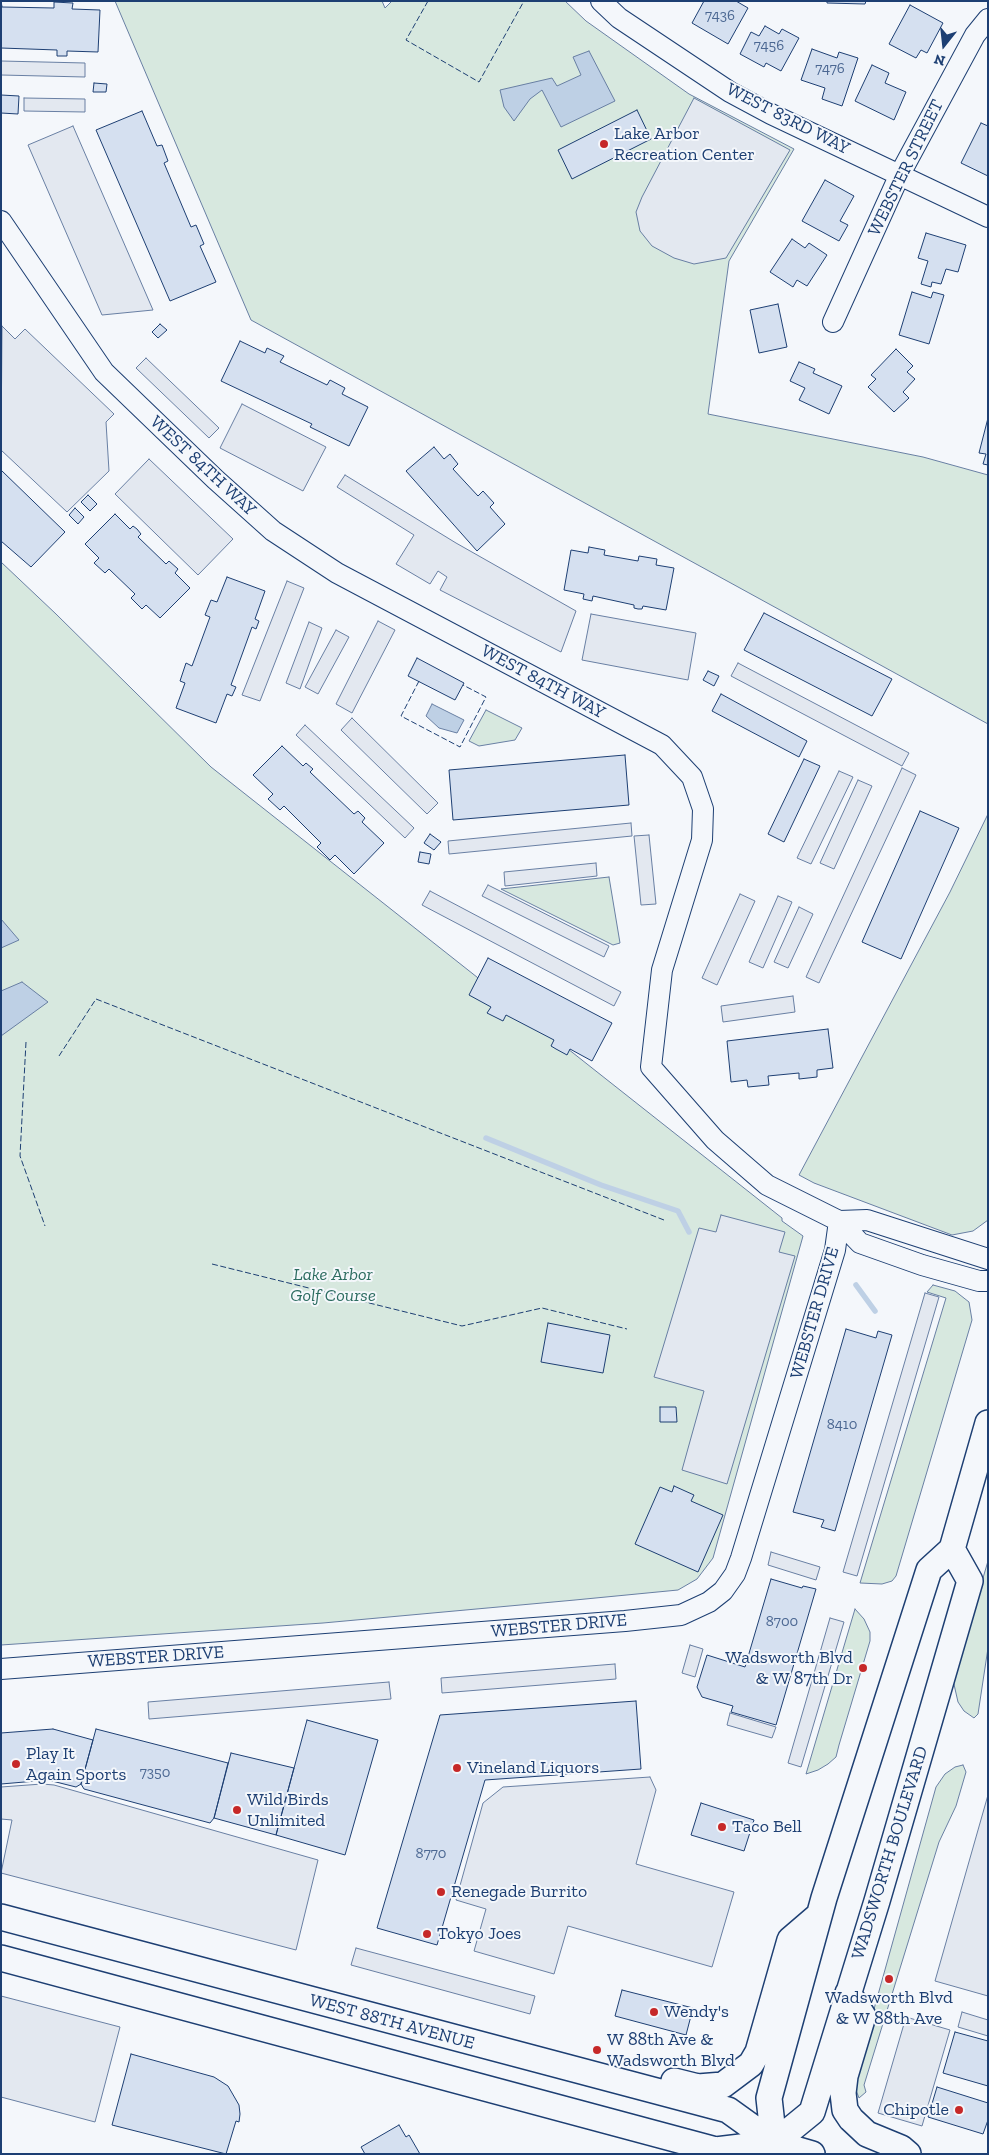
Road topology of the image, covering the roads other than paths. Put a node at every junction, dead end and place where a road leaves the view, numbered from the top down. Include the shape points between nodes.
1 (602, 1) edge
2 (988, 19) edge
3 (900, 174) junction
4 (988, 217) edge
5 (1, 221) edge
6 (833, 322) dead end
7 (839, 1221) junction
8 (988, 1259) edge
9 (988, 1281) edge
10 (988, 1423) edge
11 (952, 1549) junction
12 (1, 1669) edge
13 (818, 1916) junction
14 (1, 1917) edge
15 (1, 1958) edge
16 (848, 1993) junction
17 (626, 2084) junction
18 (636, 2128) junction
19 (772, 2148) edge
20 (678, 2154) edge
21 (812, 2154) edge
22 (908, 2154) edge

1 - 3 street, WEST 83RD WAY via 620,18 730,92
2 - 3 street, WEBSTER STREET via 975,35
3 - 4 street, WEST 83RD WAY
3 - 6 street, WEBSTER STREET
5 - 7 street, WEST 84TH WAY via 104,372 273,531 337,573 662,745 692,776 703,809 702,840 662,970 651,1067 715,1140 767,1185
7 - 8 street, WEST 84TH WAY via 867,1220
7 - 9 street, WEST 84TH WAY via 860,1243 922,1266 979,1282
7 - 12 street, WEBSTER DRIVE via 835,1250 741,1558 723,1591 709,1602 681,1615 625,1621
10 - 11 main road
11 - 13 main road via 930,1570
11 - 16 main road, WADSWORTH BOULEVARD via 970,1581
13 - 17 main road via 790,1940 758,2052 751,2064 723,2084 698,2087 656,2076
13 - 19 main road via 769,2098
14 - 17 main road, WEST 88TH AVENUE
15 - 18 main road, WEST 88TH AVENUE
16 - 19 main road, WADSWORTH BOULEVARD via 812,2112
16 - 22 main road via 863,2016 845,2076 845,2110 867,2134
17 - 19 main road, WEST 88TH AVENUE via 728,2110
18 - 19 main road, WEST 88TH AVENUE via 716,2150
18 - 20 main road
19 - 21 main road, WEST 88TH AVENUE

